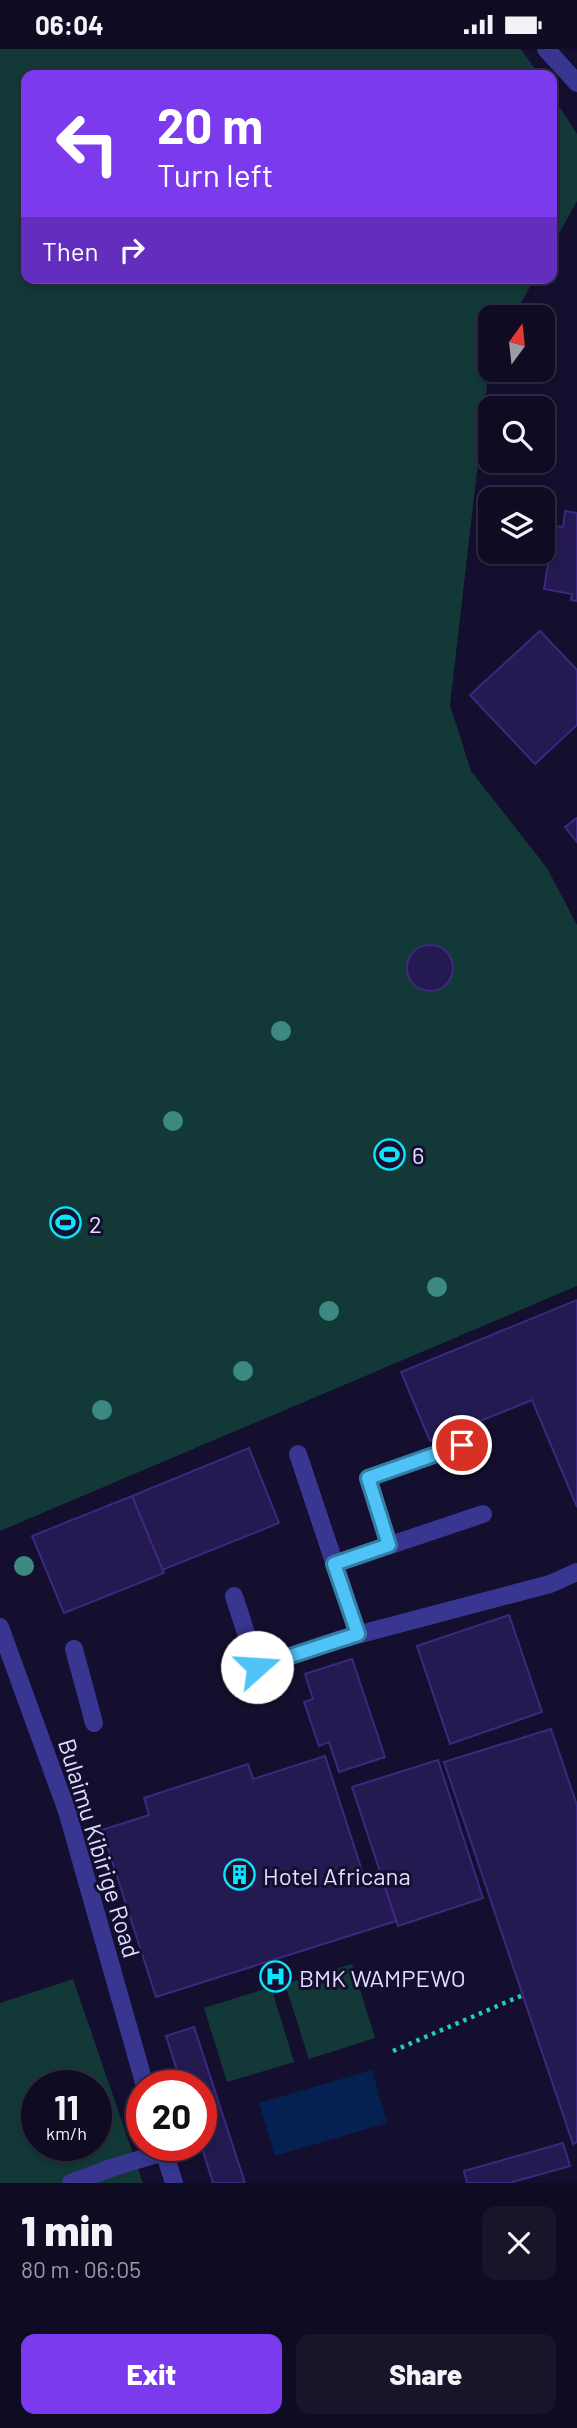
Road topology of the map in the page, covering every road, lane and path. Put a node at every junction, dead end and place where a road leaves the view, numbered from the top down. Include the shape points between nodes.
1 (546, 49) edge
2 (577, 83) edge
3 (462, 1445) dead end
4 (298, 1454) dead end
5 (483, 1514) dead end
6 (389, 1545) junction
7 (334, 1564) junction
8 (577, 1573) edge
9 (234, 1596) dead end
10 (0, 1627) edge
11 (358, 1634) junction
12 (74, 1649) dead end
13 (94, 1723) dead end
14 (523, 1995) dead end
15 (393, 2051) dead end
16 (140, 2070) edge
17 (130, 2161) edge
18 (167, 2161) edge
19 (71, 2183) edge
20 (174, 2183) edge

1 - 2 street
3 - 6 street via 368,1478
4 - 7 street
5 - 6 street
6 - 7 street
7 - 11 street
8 - 11 street
9 - 11 street via 257,1667
10 - 16 street, Bulaimu Kibirige Road via 67,1811
12 - 13 street
14 - 15 path
17 - 19 street
18 - 20 street

